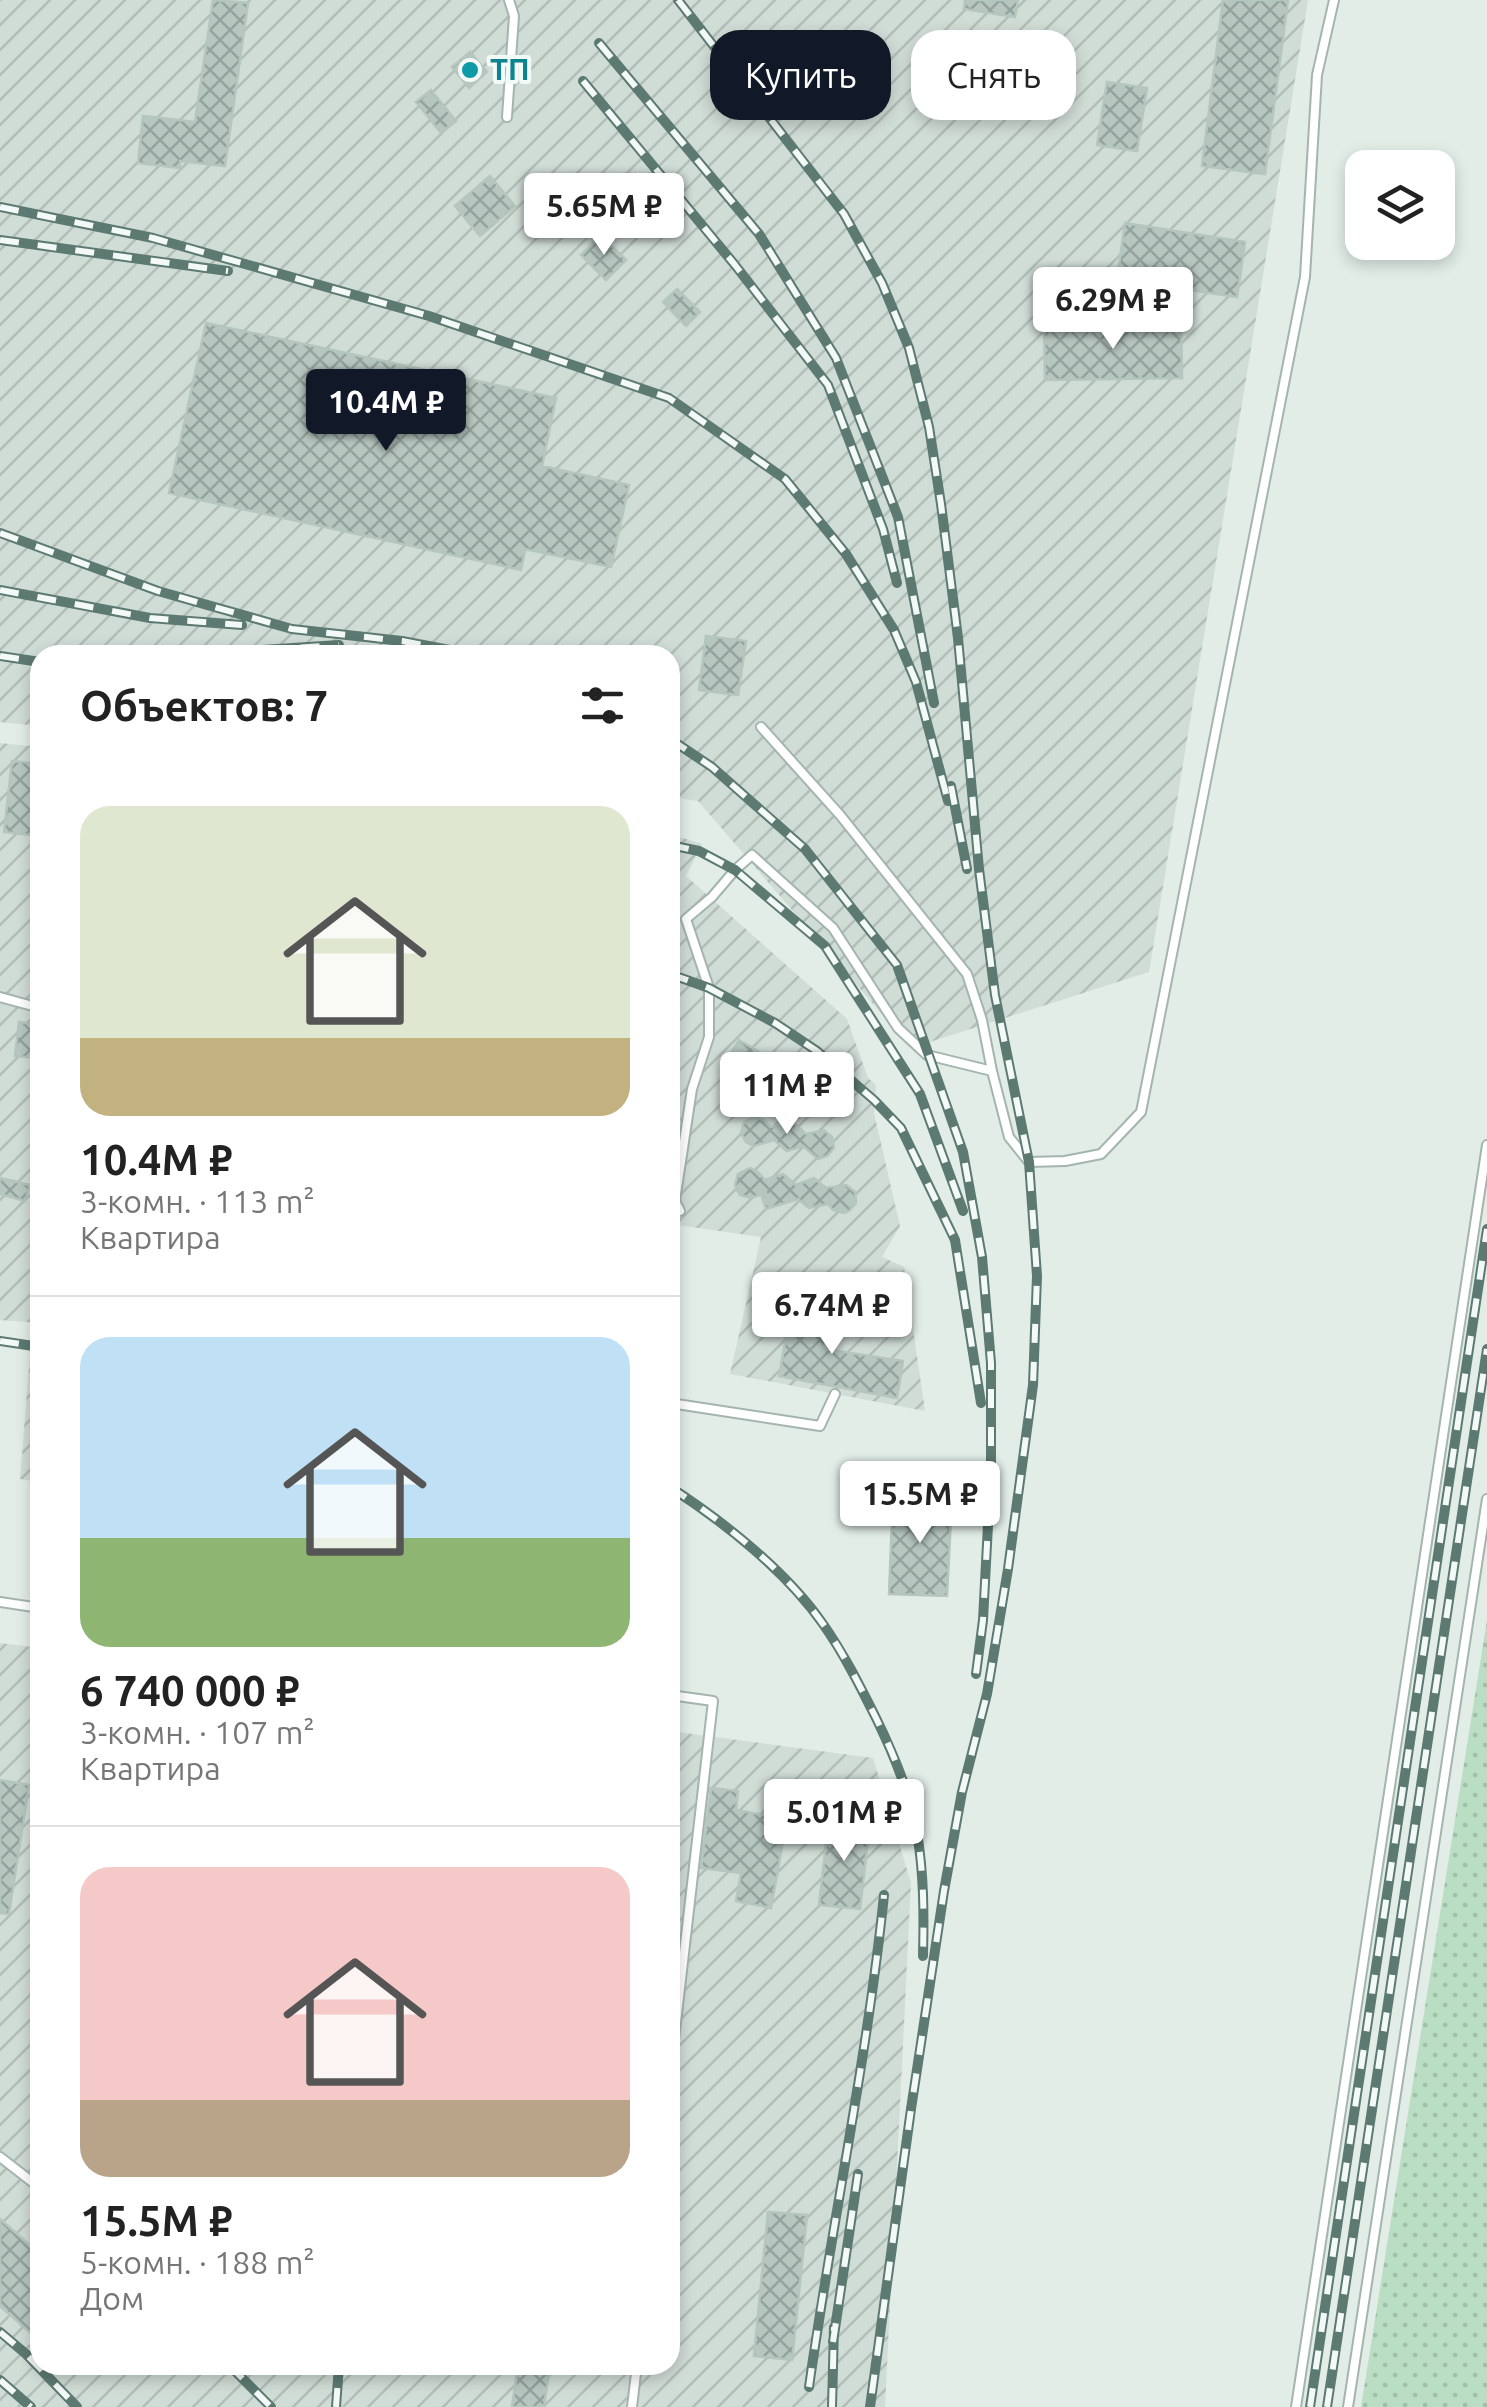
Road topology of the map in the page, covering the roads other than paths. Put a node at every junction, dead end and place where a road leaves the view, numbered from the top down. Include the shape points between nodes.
1 (509, 0) edge
2 (1334, 0) edge
3 (507, 117) dead end
4 (761, 727) dead end
5 (0, 996) edge
6 (30, 1005) edge
7 (992, 1071) junction
8 (1487, 1145) edge
9 (680, 1168) edge
10 (835, 1394) dead end
11 (680, 1405) edge
12 (1487, 1499) edge
13 (0, 1602) edge
14 (30, 1606) edge
15 (680, 1696) edge
16 (680, 1986) edge
17 (0, 2157) edge
18 (30, 2180) edge
19 (636, 2375) edge
20 (632, 2407) edge
21 (1296, 2407) edge
22 (1348, 2407) edge

1 - 3 lane via 514,16
2 - 7 lane via 1317,75 1306,277 1140,1112 1100,1154 1028,1162 1010,1137
4 - 7 lane via 966,974
5 - 6 lane
7 - 9 lane via 928,1054 898,1028 832,928 752,855 686,919 709,988 709,1037 692,1088
8 - 21 lane
10 - 11 lane via 820,1426
12 - 22 lane
13 - 14 lane
15 - 16 lane via 712,1701
17 - 18 lane
19 - 20 lane

